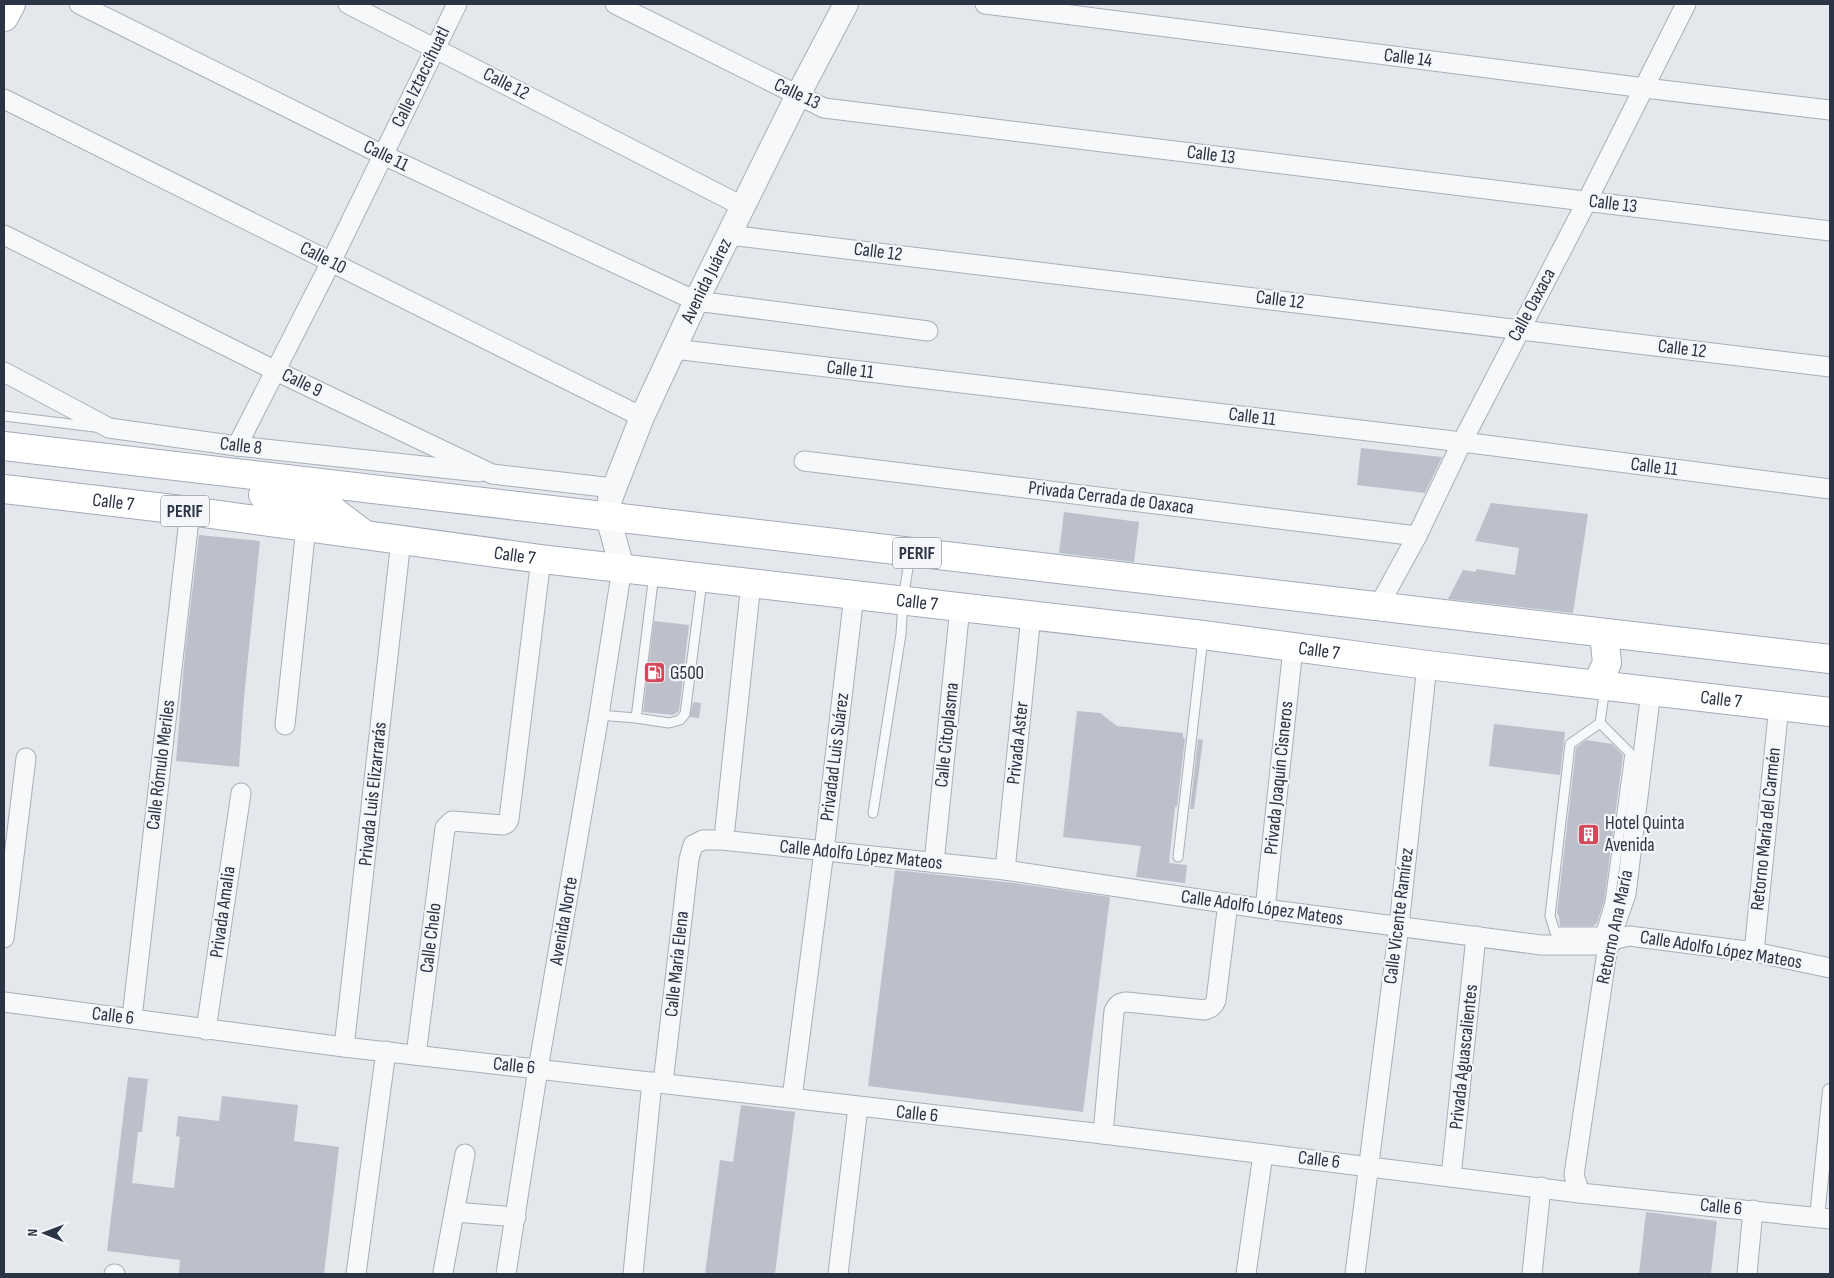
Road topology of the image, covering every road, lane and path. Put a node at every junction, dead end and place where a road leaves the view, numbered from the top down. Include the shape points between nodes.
1 (11, 4) edge
2 (79, 4) edge
3 (348, 4) edge
4 (457, 4) edge
5 (615, 4) edge
6 (846, 4) edge
7 (985, 4) edge
8 (1686, 4) edge
9 (4, 17) edge
10 (436, 48) junction
11 (1645, 88) junction
12 (798, 96) junction
13 (4, 99) edge
14 (1830, 110) edge
15 (382, 155) junction
16 (1587, 201) junction
17 (744, 207) junction
18 (1830, 231) edge
19 (4, 235) edge
20 (729, 235) junction
21 (331, 262) junction
22 (696, 301) junction
23 (1520, 329) junction
24 (928, 330) dead end
25 (674, 349) junction
26 (1830, 366) edge
27 (276, 371) junction
28 (4, 372) edge
29 (4, 416) edge
30 (642, 417) junction
31 (109, 428) junction
32 (1462, 442) junction
33 (4, 446) edge
34 (237, 446) junction
35 (804, 461) dead end
36 (4, 462) edge
37 (492, 474) junction
38 (613, 488) junction
39 (4, 489) edge
40 (1830, 489) edge
41 (190, 511) junction
42 (608, 517) junction
43 (306, 527) junction
44 (366, 535) junction
45 (1417, 536) junction
46 (401, 540) junction
47 (911, 552) junction
48 (541, 559) junction
49 (622, 568) junction
50 (654, 572) junction
51 (702, 578) junction
52 (751, 583) junction
53 (854, 594) junction
54 (904, 600) junction
55 (960, 606) junction
56 (1378, 607) junction
57 (1031, 615) junction
58 (1604, 633) junction
59 (1203, 635) junction
60 (1293, 648) junction
61 (1830, 660) edge
62 (1427, 665) junction
63 (1601, 685) junction
64 (1651, 690) junction
65 (1779, 705) junction
66 (1830, 712) edge
67 (599, 715) junction
68 (636, 718) junction
69 (1600, 723) junction
70 (285, 725) dead end
71 (26, 758) dead end
72 (240, 793) dead end
73 (873, 814) dead end
74 (724, 828) dead end
75 (692, 845) joint
76 (824, 851) junction
77 (1178, 857) dead end
78 (934, 863) junction
79 (1004, 870) junction
80 (1228, 903) junction
81 (1265, 909) junction
82 (1399, 926) junction
83 (1476, 936) junction
84 (4, 938) edge
85 (1608, 945) junction
86 (1754, 952) junction
87 (1830, 968) edge
88 (4, 1002) edge
89 (132, 1018) junction
90 (206, 1030) junction
91 (344, 1047) junction
92 (386, 1051) junction
93 (416, 1055) junction
94 (538, 1069) junction
95 (658, 1082) junction
96 (1830, 1091) edge
97 (792, 1098) junction
98 (858, 1107) junction
99 (1103, 1134) junction
100 (465, 1154) dead end
101 (1262, 1154) junction
102 (1369, 1166) junction
103 (1451, 1177) junction
104 (1541, 1187) junction
105 (1580, 1193) junction
106 (1753, 1210) junction
107 (455, 1212) junction
108 (516, 1217) junction
109 (1823, 1218) edge
110 (444, 1272) dead end
111 (356, 1274) edge
112 (506, 1274) edge
113 (633, 1274) edge
114 (838, 1274) edge
115 (1246, 1274) edge
116 (1355, 1274) edge
117 (1532, 1274) edge
118 (1747, 1274) edge

1 - 9 main road
2 - 15 street, Calle 11
3 - 10 street, Calle 12
4 - 10 street, Calle Iztaccíhuatl
5 - 12 street, Calle 13
6 - 12 street, Avenida Juárez
7 - 11 street, Calle 14
8 - 11 street, Calle Oaxaca
10 - 15 street, Calle Iztaccíhuatl
10 - 17 street, Calle 12
11 - 14 street, Calle 14
11 - 16 street, Calle Oaxaca
12 - 16 street, Calle 13 via 824,108
12 - 17 street, Avenida Juárez
13 - 21 street, Calle 10
15 - 21 street, Calle Iztaccíhuatl
15 - 22 street, Calle 11
16 - 18 street, Calle 13
16 - 23 street, Calle Oaxaca
17 - 20 street, Avenida Juárez
19 - 27 street, Calle 9
20 - 22 street, Avenida Juárez
20 - 23 street, Calle 12
21 - 27 street, Calle Iztaccíhuatl
21 - 30 street, Calle 10
22 - 24 street, Calle 11
22 - 25 street, Avenida Juárez
23 - 26 street, Calle 12
23 - 32 street, Calle Oaxaca
25 - 30 street, Avenida Juárez
25 - 32 street, Calle 11
27 - 34 street, Calle Iztaccíhuatl
27 - 37 street, Calle 9
28 - 31 street, Calle 8
29 - 31 lane
30 - 38 street, Avenida Juárez
31 - 34 street, Calle 8
32 - 40 street, Calle 11
32 - 45 street, Calle Oaxaca
33 - 42 main road, PERIF
34 - 37 street, Calle 8
35 - 45 street, Privada Cerrada de Oaxaca
36 - 44 main road via 299,500 332,510
37 - 38 street, Calle 9
38 - 42 street, Avenida Juárez
39 - 41 main road, Calle 7 / PERIF
41 - 43 main road, Calle 7 / PERIF
41 - 89 street, Calle Rómulo Meriles
42 - 47 main road, PERIF
42 - 49 street, Avenida Juárez
43 - 44 main road, Calle 7 / PERIF
43 - 70 street
44 - 46 main road, Calle 7 / PERIF
45 - 56 street, Calle Oaxaca
46 - 48 main road, Calle 7 / PERIF
46 - 91 street, Privada Luis Elizarrarás
47 - 54 lane
47 - 56 main road, PERIF
48 - 49 main road, Calle 7 / PERIF
48 - 93 street, Calle Chelo via 510,815 507,823 497,825 458,820 446,828
49 - 50 main road, Calle 7 / PERIF
49 - 67 street, Avenida Norte
50 - 51 main road, Calle 7 / PERIF
50 - 68 lane
51 - 52 main road, Calle 7 / PERIF
51 - 68 lane via 685,714 680,720 669,723
52 - 53 main road, Calle 7 / PERIF
52 - 74 street
53 - 54 main road, Calle 7 / PERIF
53 - 76 street, Privadad Luis Suárez
54 - 55 main road, Calle 7 / PERIF
54 - 73 lane
55 - 57 main road, Calle 7 / PERIF
55 - 78 street, Calle Citoplasma
56 - 58 main road, PERIF
57 - 59 main road, Calle 7 / PERIF
57 - 79 street, Privada Aster
58 - 61 main road, PERIF
58 - 63 main road via 1607,664
59 - 60 main road, Calle 7 / PERIF
59 - 77 lane
60 - 62 main road, Calle 7 / PERIF
60 - 81 street, Privada Joaquín Cisneros
62 - 63 main road, Calle 7 / PERIF
62 - 82 street, Calle Vicente Ramírez
63 - 64 main road, Calle 7 / PERIF
63 - 69 lane
64 - 65 main road, Calle 7 / PERIF
64 - 85 street, Retorno Ana María via 1626,894
65 - 66 main road, Calle 7 / PERIF
65 - 86 street, Retorno María del Carmén
67 - 68 lane
67 - 94 street, Avenida Norte
69 - 69 lane via 1630,752 1610,902 1601,932 1555,932 1550,916 1570,744
71 - 84 street
72 - 90 street, Privada Amalia
75 - 76 street, Calle Adolfo López Mateos via 703,840 722,840
75 - 95 street, Calle María Elena
76 - 78 street, Calle Adolfo López Mateos
76 - 97 street, Privadad Luis Suárez
78 - 79 street, Calle Adolfo López Mateos
79 - 80 street, Calle Adolfo López Mateos
80 - 81 street, Calle Adolfo López Mateos
80 - 99 street via 1216,1000 1210,1009 1126,1002 1116,1006
81 - 82 street, Calle Adolfo López Mateos
82 - 83 street, Calle Adolfo López Mateos
82 - 102 street, Calle Vicente Ramírez
83 - 85 street, Calle Adolfo López Mateos via 1541,946
83 - 103 street, Privada Aguascalientes
85 - 86 street, Calle Adolfo López Mateos via 1629,936
85 - 105 street, Retorno Ana María via 1574,1175
86 - 87 street, Calle Adolfo López Mateos
88 - 89 street, Calle 6
89 - 90 street, Calle 6
90 - 91 street, Calle 6
91 - 92 street, Calle 6
92 - 93 street, Calle 6
92 - 111 street
93 - 94 street, Calle 6
94 - 95 street, Calle 6
94 - 108 street, Avenida Norte
95 - 97 street, Calle 6
95 - 113 street, Calle María Elena
96 - 109 street
97 - 98 street, Calle 6
98 - 99 street, Calle 6
98 - 114 street
99 - 101 street, Calle 6
100 - 107 street
101 - 102 street, Calle 6
101 - 115 street
102 - 103 street, Calle 6
102 - 116 street, Calle Vicente Ramírez
103 - 104 street, Calle 6
104 - 105 street, Calle 6
104 - 117 street
105 - 106 street, Calle 6
106 - 109 street, Calle 6
106 - 118 street
107 - 108 street
107 - 110 street
108 - 112 street, Avenida Norte

